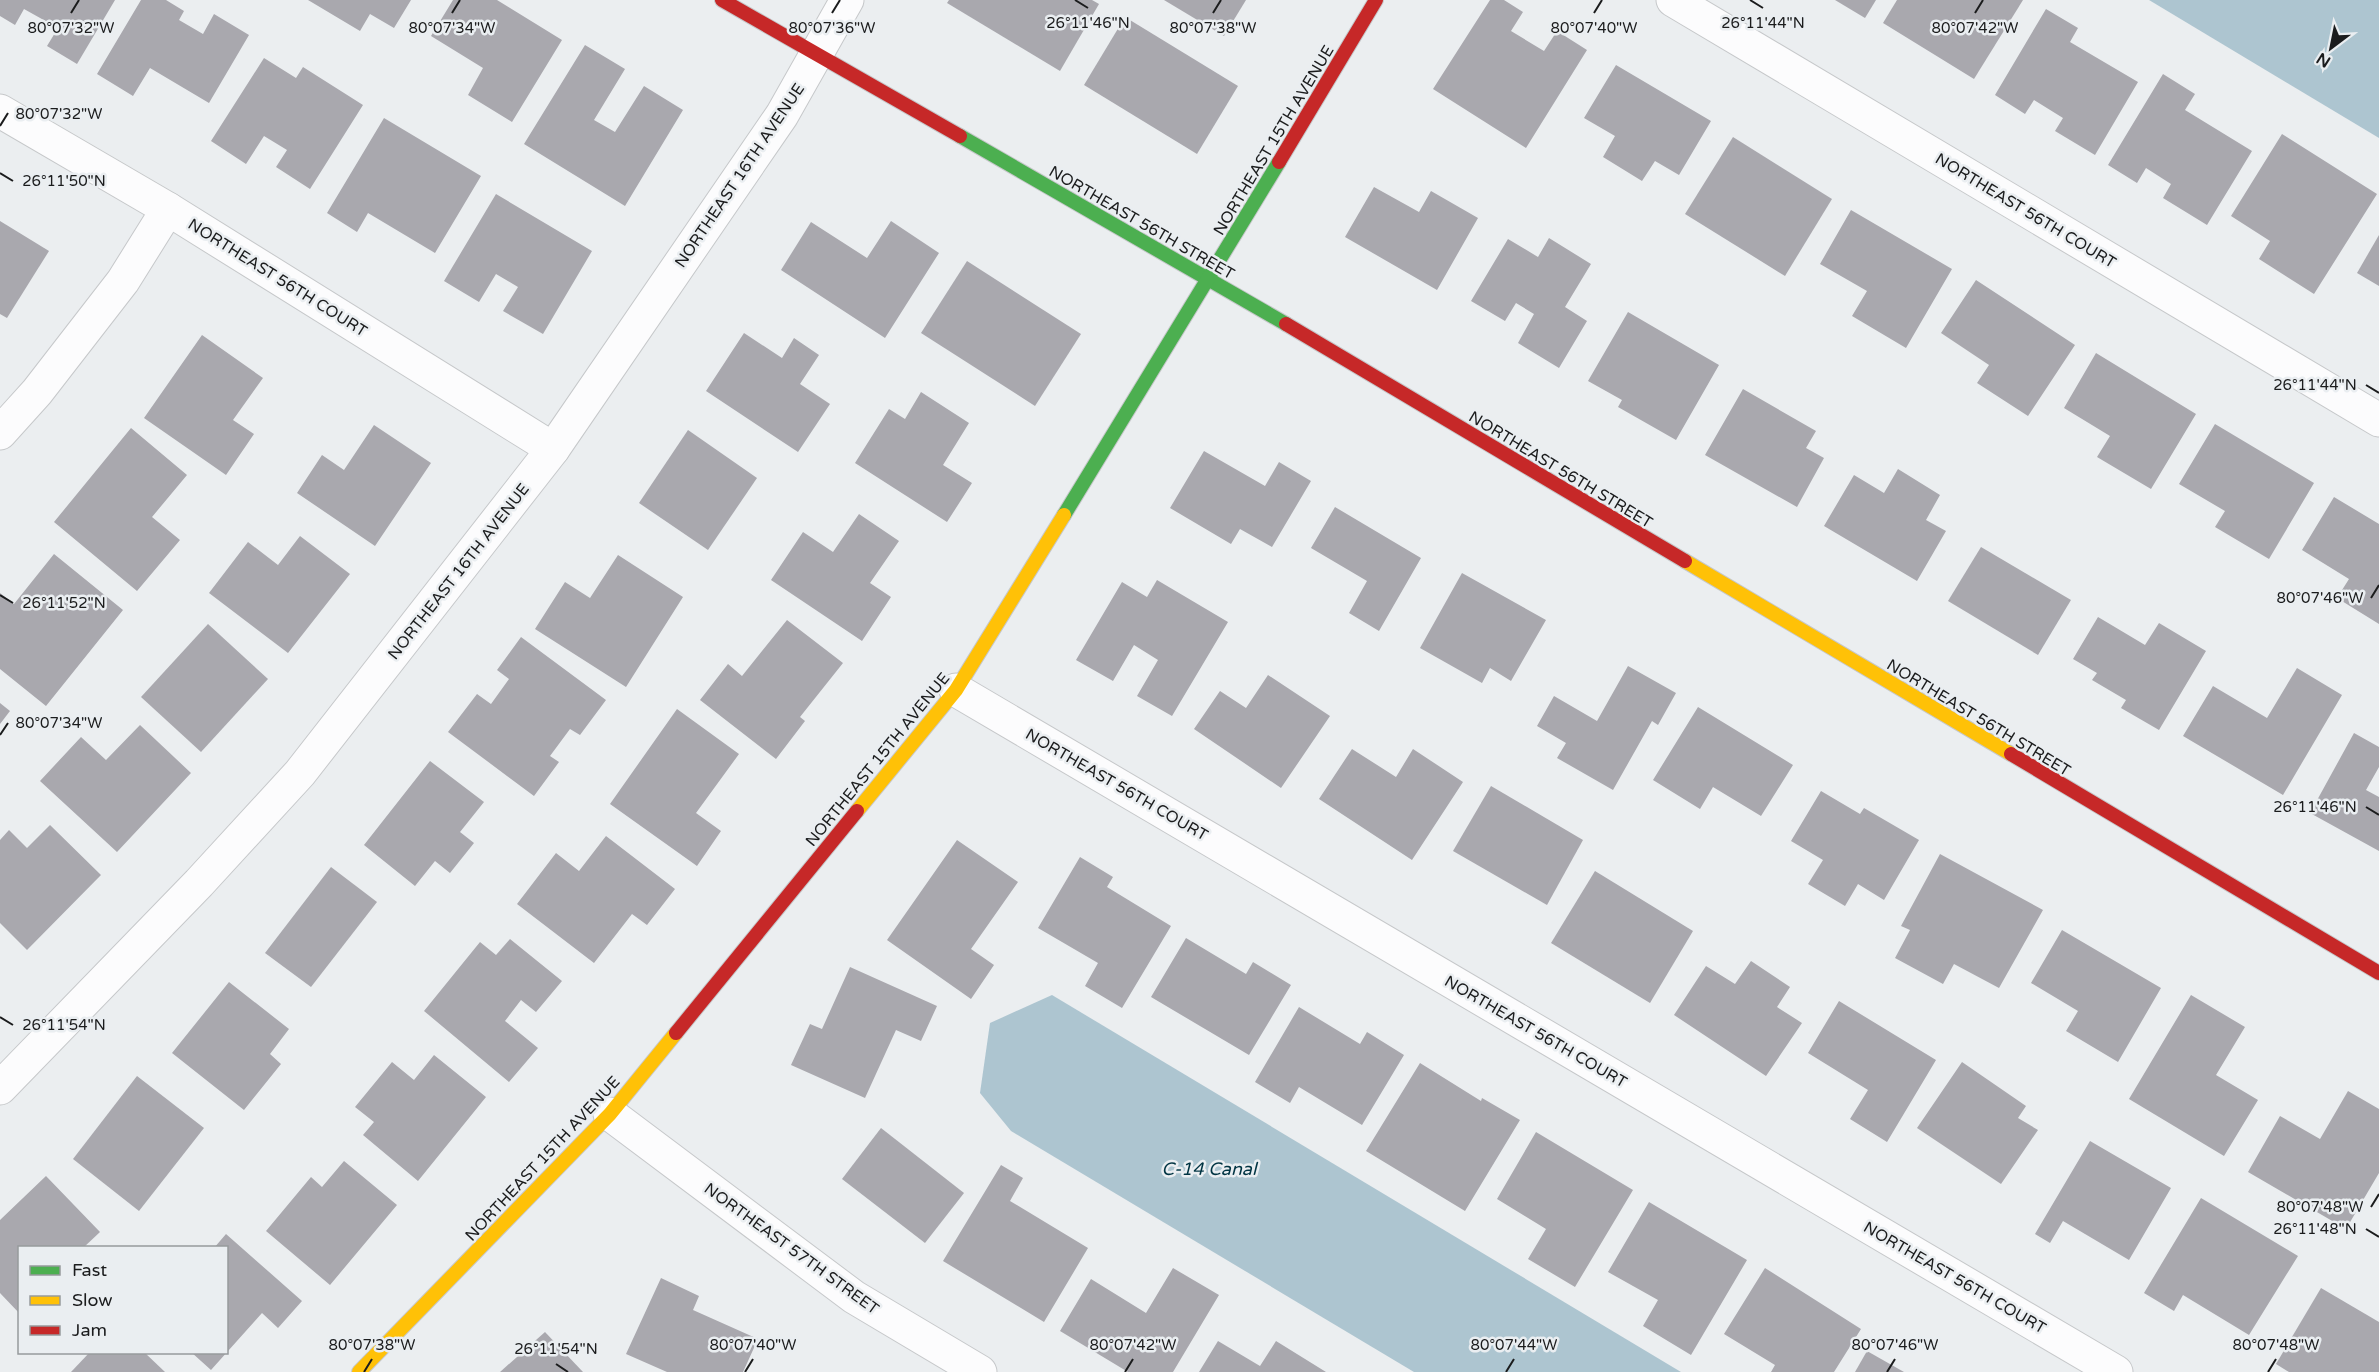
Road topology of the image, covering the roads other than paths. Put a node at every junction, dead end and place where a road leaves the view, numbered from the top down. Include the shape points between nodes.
1 (722, 0) edge
2 (847, 0) edge
3 (1376, 0) edge
4 (1673, 0) edge
5 (817, 56) junction
6 (0, 111) edge
7 (168, 209) junction
8 (1209, 279) junction
9 (2379, 420) edge
10 (0, 434) edge
11 (553, 449) junction
12 (956, 690) junction
13 (2379, 974) edge
14 (0, 1088) edge
15 (610, 1114) junction
16 (359, 1372) edge
17 (980, 1372) edge
18 (2116, 1372) edge

1 - 5 street, NORTHEAST 56TH STREET
2 - 5 street, NORTHEAST 16TH AVENUE
3 - 8 street, NORTHEAST 15TH AVENUE
4 - 9 street, NORTHEAST 56TH COURT
5 - 8 street, NORTHEAST 56TH STREET
5 - 11 street, NORTHEAST 16TH AVENUE via 782,115
6 - 7 street, NORTHEAST 56TH COURT
7 - 10 street via 123,281
7 - 11 street, NORTHEAST 56TH COURT
8 - 12 street, NORTHEAST 15TH AVENUE
8 - 13 street, NORTHEAST 56TH STREET
11 - 14 street, NORTHEAST 16TH AVENUE via 300,773
12 - 15 street, NORTHEAST 15TH AVENUE
12 - 18 street, NORTHEAST 56TH COURT
15 - 16 street, NORTHEAST 15TH AVENUE
15 - 17 street, NORTHEAST 57TH STREET via 854,1297

